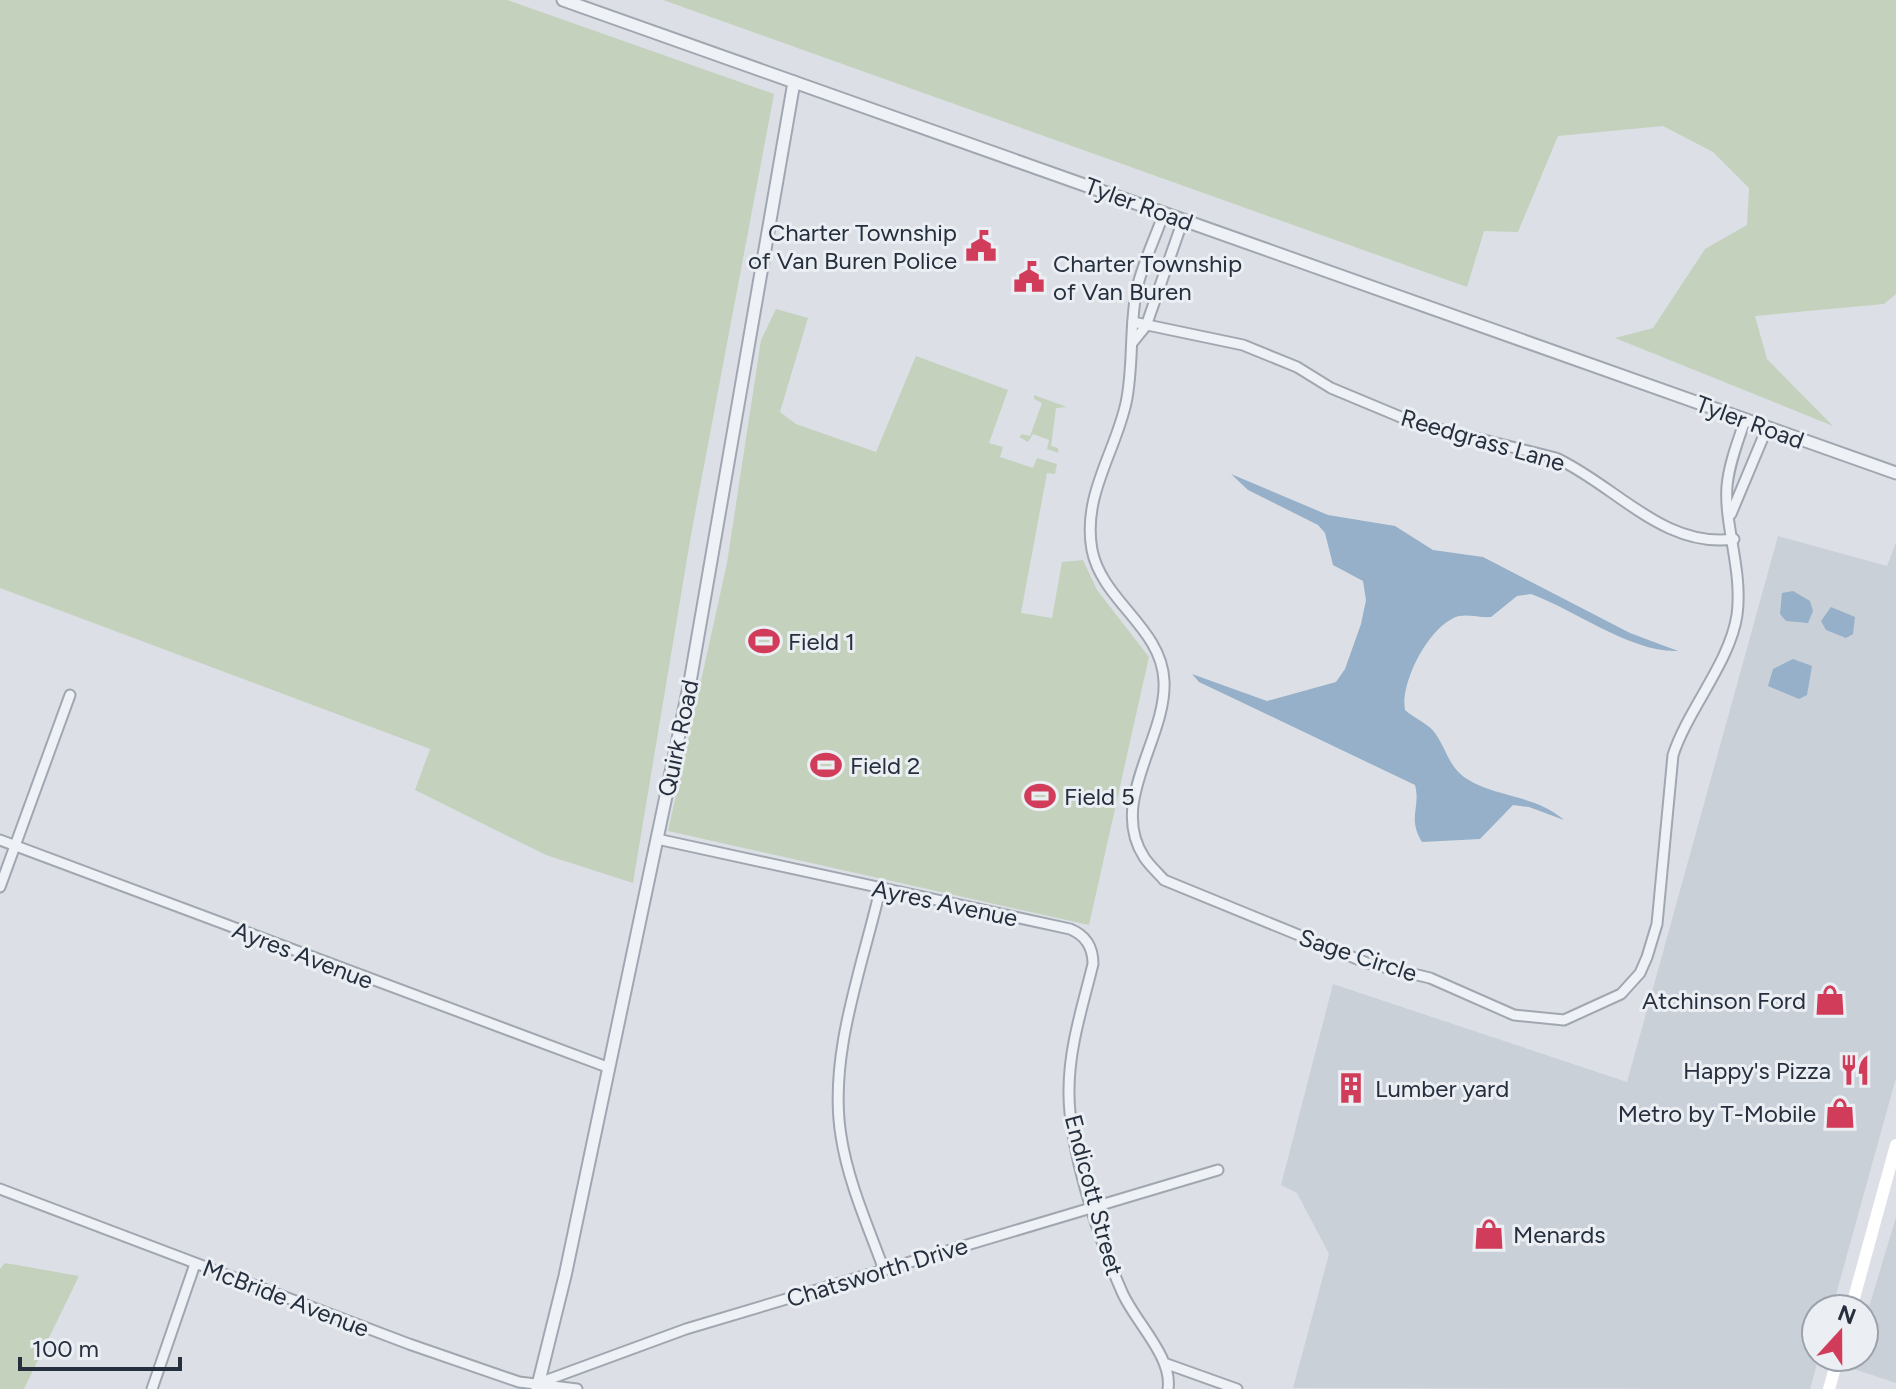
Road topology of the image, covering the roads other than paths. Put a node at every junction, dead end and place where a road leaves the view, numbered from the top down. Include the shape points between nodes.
1 (563, 0) edge
2 (794, 82) junction
3 (1164, 213) junction
4 (1183, 220) junction
5 (1133, 322) junction
6 (1146, 326) junction
7 (1133, 342) junction
8 (1745, 420) junction
9 (1767, 428) junction
10 (1896, 473) edge
11 (1731, 514) junction
12 (1734, 539) junction
13 (70, 695) dead end
14 (657, 839) junction
15 (0, 840) edge
16 (15, 846) junction
17 (0, 887) edge
18 (880, 890) junction
19 (1088, 942) joint
20 (607, 1067) junction
21 (1896, 1145) edge
22 (1218, 1170) dead end
23 (0, 1189) edge
24 (1093, 1206) junction
25 (195, 1264) junction
26 (884, 1270) junction
27 (1855, 1293) edge
28 (1167, 1364) junction
29 (538, 1386) edge
30 (152, 1389) edge
31 (577, 1389) edge
32 (1168, 1389) edge
33 (1237, 1389) edge

1 - 2 street, Tyler Road
2 - 3 street, Tyler Road
2 - 14 street, Quirk Road via 690,682
3 - 4 street, Tyler Road
3 - 5 street, Sage Circle via 1137,288
4 - 6 street
4 - 8 street, Tyler Road
5 - 6 street, Reedgrass Lane
5 - 7 street, Sage Circle
6 - 7 street
6 - 12 street, Reedgrass Lane via 1243,345 1415,423 1556,458 1685,537
7 - 12 street, Sage Circle via 1126,403 1100,472 1090,521 1092,552 1111,590 1153,644 1164,679 1162,716 1135,790 1134,833 1144,857 1164,880 1208,901 1367,963 1430,978 1514,1015 1564,1020 1621,994 1640,973 1657,924 1673,755 1737,618
8 - 9 street, Tyler Road
8 - 11 street, Sage Circle via 1727,487
9 - 10 street, Tyler Road
9 - 11 street, Sage Circle
11 - 12 street, Sage Circle
13 - 16 street
14 - 18 street, Ayres Avenue
14 - 20 street, Quirk Road
15 - 16 street, Ayres Avenue
16 - 17 street
16 - 20 street, Ayres Avenue
18 - 19 street, Ayres Avenue via 1070,929
18 - 26 street via 844,1046 839,1116 848,1170
19 - 24 street, Endicott Street via 1093,964 1074,1043 1069,1091 1073,1133
20 - 29 street, Quirk Road
21 - 27 main road
22 - 24 street, Chatsworth Drive
23 - 25 street, McBride Avenue
24 - 26 street, Chatsworth Drive
24 - 28 street, Endicott Street via 1122,1293
25 - 29 street, McBride Avenue
25 - 30 street
26 - 29 street, Chatsworth Drive via 686,1329
28 - 32 street
28 - 33 street
29 - 31 street, McBride Avenue

